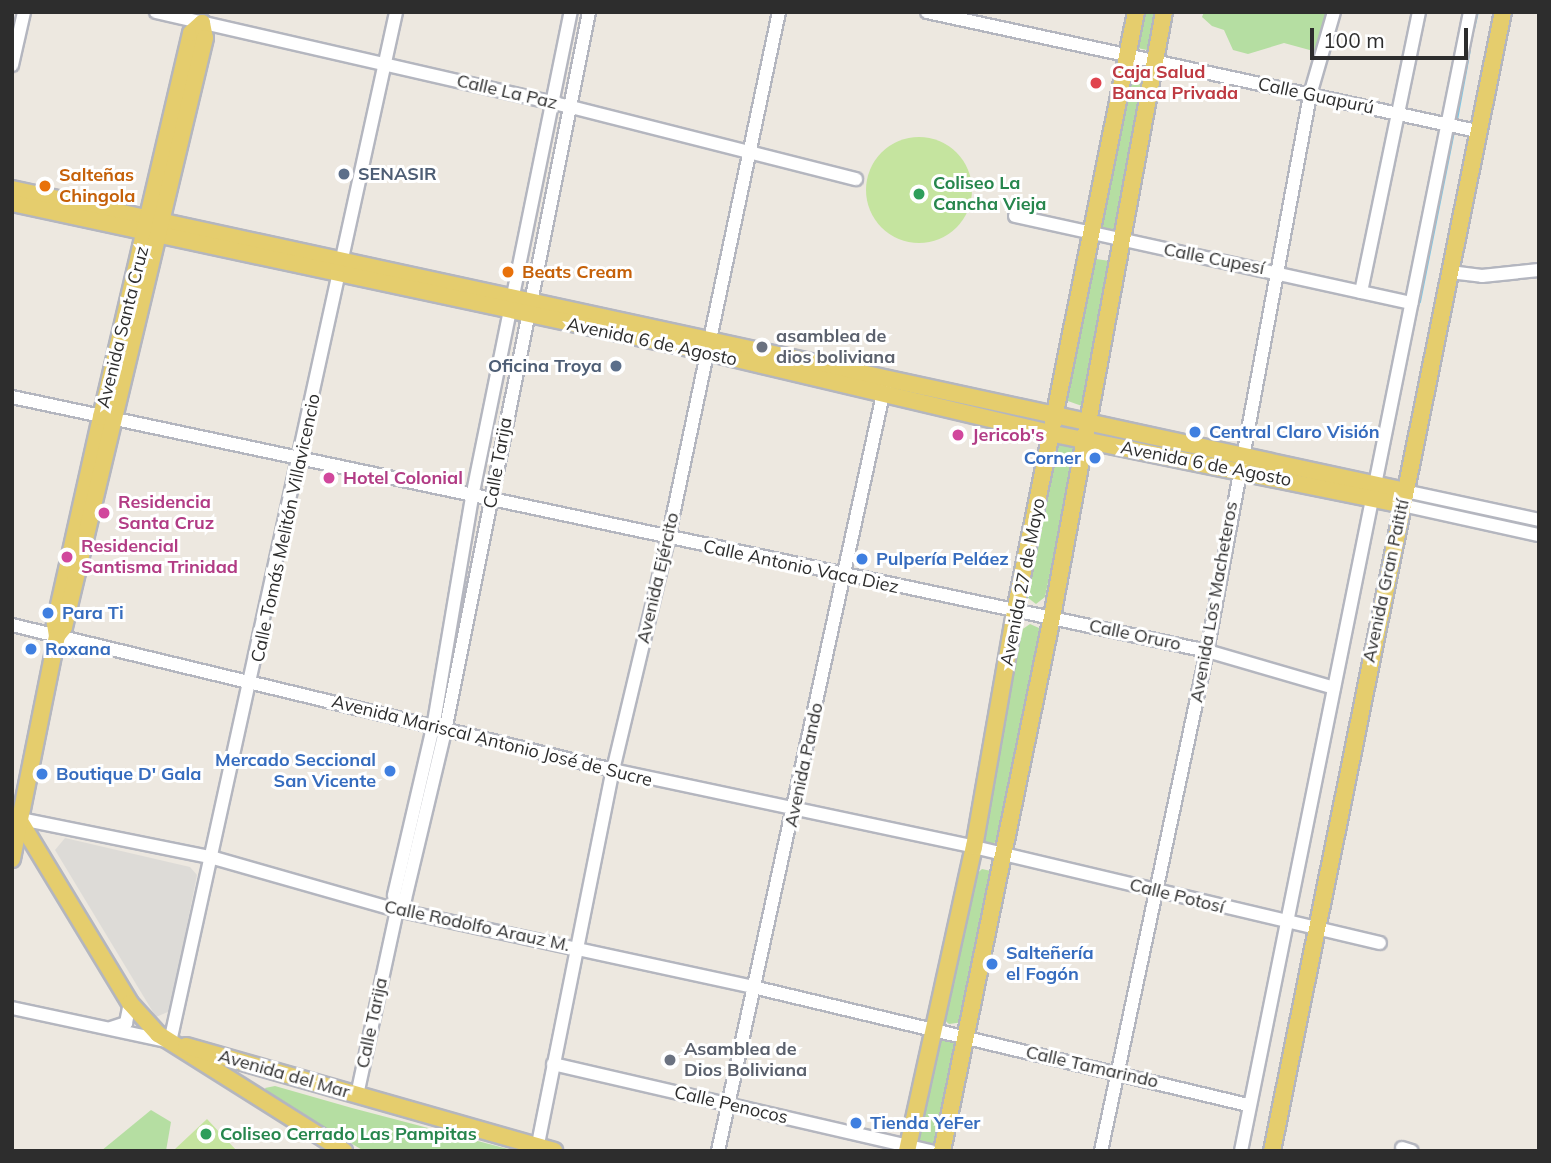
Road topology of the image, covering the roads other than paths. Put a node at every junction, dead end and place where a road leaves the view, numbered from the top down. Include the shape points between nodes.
1 (24, 12) edge
2 (156, 12) edge
3 (396, 12) edge
4 (571, 12) edge
5 (589, 12) edge
6 (779, 12) edge
7 (928, 12) edge
8 (1136, 12) edge
9 (1164, 12) edge
10 (1334, 12) edge
11 (1419, 12) edge
12 (1470, 12) edge
13 (1503, 12) edge
14 (964, 16) edge
15 (204, 18) edge
16 (1127, 58) junction
17 (1155, 63) junction
18 (385, 64) junction
19 (12, 65) edge
20 (1310, 95) junction
21 (554, 104) junction
22 (571, 107) junction
23 (1398, 113) junction
24 (1449, 124) junction
25 (1477, 131) junction
26 (749, 150) junction
27 (856, 179) dead end
28 (12, 189) edge
29 (12, 203) edge
30 (1015, 216) dead end
31 (153, 227) junction
32 (1091, 235) junction
33 (1123, 242) junction
34 (342, 267) junction
35 (1539, 270) edge
36 (1277, 271) junction
37 (1450, 272) junction
38 (1362, 292) junction
39 (513, 296) junction
40 (1412, 303) junction
41 (527, 308) junction
42 (508, 313) junction
43 (707, 346) junction
44 (884, 386) junction
45 (12, 397) edge
46 (1058, 417) junction
47 (106, 418) junction
48 (1087, 422) junction
49 (1054, 434) junction
50 (1084, 440) junction
51 (301, 460) junction
52 (1240, 462) junction
53 (1375, 492) junction
54 (472, 497) junction
55 (1403, 498) junction
56 (492, 501) junction
57 (1535, 520) edge
58 (1534, 534) edge
59 (668, 539) junction
60 (844, 577) junction
61 (1015, 611) junction
62 (1052, 617) junction
63 (12, 625) edge
64 (57, 636) junction
65 (1207, 651) junction
66 (252, 682) junction
67 (1334, 688) junction
68 (439, 729) junction
69 (613, 771) junction
70 (794, 812) junction
71 (17, 818) edge
72 (974, 847) junction
73 (1004, 855) junction
74 (214, 858) junction
75 (12, 859) edge
76 (1154, 890) junction
77 (397, 910) junction
78 (1286, 922) junction
79 (1316, 930) junction
80 (1380, 943) dead end
81 (576, 948) junction
82 (753, 987) junction
83 (130, 1003) junction
84 (12, 1008) edge
85 (107, 1028) junction
86 (934, 1030) junction
87 (965, 1038) junction
88 (170, 1042) junction
89 (554, 1064) junction
90 (261, 1066) junction
91 (1117, 1072) junction
92 (247, 1091) junction
93 (357, 1095) junction
94 (728, 1105) junction
95 (1248, 1105) junction
96 (538, 1144) junction
97 (908, 1148) edge
98 (344, 1151) edge
99 (554, 1151) edge
100 (718, 1151) edge
101 (931, 1151) edge
102 (942, 1151) edge
103 (1101, 1151) edge
104 (1241, 1151) edge
105 (1272, 1151) edge

1 - 19 street
2 - 15 street, Calle La Paz
3 - 18 street, Calle Tomás Melitón Villavicencio
4 - 21 street, Calle Tarija
5 - 22 street, Calle Tarija
6 - 26 street, Avenida Ejército
7 - 14 street, Calle Guapurú
8 - 16 main road, Avenida 27 de Mayo
9 - 17 main road, Avenida 27 de Mayo
10 - 20 street, Avenida Los Macheteros
11 - 23 street
12 - 24 street
13 - 25 main road, Avenida Gran Paitití
14 - 16 street, Calle Guapurú
15 - 18 street, Calle La Paz
15 - 31 main road, Avenida Santa Cruz via 205,38
16 - 17 street, Calle Guapurú
16 - 32 main road, Avenida 27 de Mayo
17 - 20 street, Calle Guapurú
17 - 33 main road, Avenida 27 de Mayo
18 - 21 street, Calle La Paz
18 - 34 street, Calle Tomás Melitón Villavicencio
20 - 23 street, Calle Guapurú
20 - 36 street, Avenida Los Macheteros
21 - 22 street, Calle La Paz
21 - 39 street, Calle Tarija
22 - 26 street, Calle La Paz
22 - 41 street, Calle Tarija
23 - 24 street, Calle Guapurú
23 - 38 street
24 - 25 street, Calle Guapurú
24 - 40 street
25 - 37 main road, Avenida Gran Paitití
26 - 27 street, Calle La Paz
26 - 43 street, Avenida Ejército
28 - 31 main road, Avenida 6 de Agosto
29 - 31 main road, Avenida 6 de Agosto
30 - 32 street, Calle Cupesí
31 - 34 main road, Avenida 6 de Agosto
31 - 47 main road, Avenida Santa Cruz
32 - 33 street, Calle Cupesí
32 - 46 main road, Avenida 27 de Mayo
33 - 36 street, Calle Cupesí
33 - 48 main road, Avenida 27 de Mayo
34 - 39 main road, Avenida 6 de Agosto
34 - 42 main road, Avenida 6 de Agosto
34 - 51 street, Calle Tomás Melitón Villavicencio
35 - 37 street via 1482,276
36 - 38 street, Calle Cupesí
36 - 52 street, Avenida Los Macheteros
37 - 55 main road, Avenida Gran Paitití
38 - 40 street, Calle Cupesí
39 - 41 main road, Avenida 6 de Agosto
39 - 42 street, Calle Tarija
40 - 53 street
41 - 42 main road, Avenida 6 de Agosto
41 - 43 main road, Avenida 6 de Agosto
41 - 56 street, Calle Tarija
42 - 54 street, Calle Tarija
43 - 44 main road, Avenida 6 de Agosto
43 - 59 street, Avenida Ejército
44 - 46 main road, Avenida 6 de Agosto
44 - 49 main road, Avenida 6 de Agosto
44 - 60 street, Avenida Pando
45 - 47 street, Calle Antonio Vaca Diez
46 - 48 main road, Avenida 6 de Agosto
46 - 49 main road, Avenida 27 de Mayo
47 - 51 street, Calle Antonio Vaca Diez
47 - 64 main road, Avenida Santa Cruz via 64,627
48 - 50 main road, Avenida 27 de Mayo
48 - 52 main road, Avenida 6 de Agosto
49 - 50 main road, Avenida 6 de Agosto
49 - 61 main road, Avenida 27 de Mayo
50 - 52 main road, Avenida 6 de Agosto
50 - 62 main road, Avenida 27 de Mayo
51 - 54 street, Calle Antonio Vaca Diez
51 - 66 street, Calle Tomás Melitón Villavicencio
52 - 53 main road, Avenida 6 de Agosto
52 - 65 street, Avenida Los Macheteros
53 - 55 main road, Avenida 6 de Agosto
53 - 67 street
54 - 56 street, Calle Antonio Vaca Diez
54 - 68 street, Calle Tarija
55 - 57 street, Avenida 6 de Agosto
55 - 58 street, Avenida 6 de Agosto
55 - 79 main road, Avenida Gran Paitití
56 - 59 street, Calle Antonio Vaca Diez
56 - 68 street, Calle Tarija
57 - 58 street
59 - 60 street, Calle Antonio Vaca Diez
59 - 69 street, Avenida Ejército
60 - 61 street, Calle Antonio Vaca Diez
60 - 70 street, Avenida Pando
61 - 62 street, Calle Oruro
61 - 72 main road, Avenida 27 de Mayo
62 - 65 street, Calle Oruro
62 - 73 main road, Avenida 27 de Mayo
63 - 64 street, Avenida Mariscal Antonio José de Sucre
64 - 66 street, Avenida Mariscal Antonio José de Sucre
64 - 71 main road, Avenida Santa Cruz
65 - 67 street, Calle Oruro
65 - 76 street, Avenida Los Macheteros
66 - 68 street, Avenida Mariscal Antonio José de Sucre
66 - 74 street, Calle Tomás Melitón Villavicencio
67 - 78 street
68 - 69 street, Avenida Mariscal Antonio José de Sucre
68 - 77 street, Calle Tarija via 405,899
69 - 70 street, Avenida Mariscal Antonio José de Sucre
69 - 81 street, Avenida Ejército
70 - 72 street, Avenida Mariscal Antonio José de Sucre
70 - 82 street, Avenida Pando
71 - 74 street, Calle Rodolfo Arauz M.
71 - 75 main road, Avenida Santa Cruz
71 - 83 main road
72 - 73 street, Calle Potosí
72 - 86 main road, Avenida 27 de Mayo
73 - 76 street, Calle Potosí
73 - 87 main road, Avenida 27 de Mayo
74 - 77 street, Calle Rodolfo Arauz M.
74 - 88 street, Calle Tomás Melitón Villavicencio
76 - 78 street, Calle Potosí
76 - 91 street, Avenida Los Macheteros
77 - 81 street, Calle Rodolfo Arauz M.
77 - 93 street, Calle Tarija
78 - 79 street, Calle Potosí
78 - 95 street
79 - 80 street, Calle Potosí
79 - 105 main road, Avenida Gran Paitití
81 - 82 street, Calle Rodolfo Arauz M.
81 - 89 street, Avenida Ejército
82 - 86 street, Calle Rodolfo Arauz M.
82 - 94 street, Avenida Pando
83 - 85 street via 126,1023
83 - 88 main road
84 - 85 street, Avenida del Mar
85 - 88 street, Avenida del Mar
86 - 87 street, Calle Tamarindo
86 - 97 main road, Avenida 27 de Mayo
87 - 91 street, Calle Tamarindo
87 - 102 main road, Avenida 27 de Mayo
88 - 90 main road, Avenida del Mar
88 - 92 main road
89 - 94 street, Calle Penocos
89 - 96 street, Avenida Ejército
90 - 92 main road via 241,1075
90 - 93 main road, Avenida del Mar
91 - 95 street, Calle Tamarindo
91 - 103 street, Avenida Los Macheteros
92 - 98 main road
93 - 96 main road, Avenida del Mar
94 - 97 street, Calle Penocos
94 - 100 street, Avenida Pando
95 - 104 street
96 - 99 main road, Avenida del Mar
97 - 101 street, Calle Penocos

